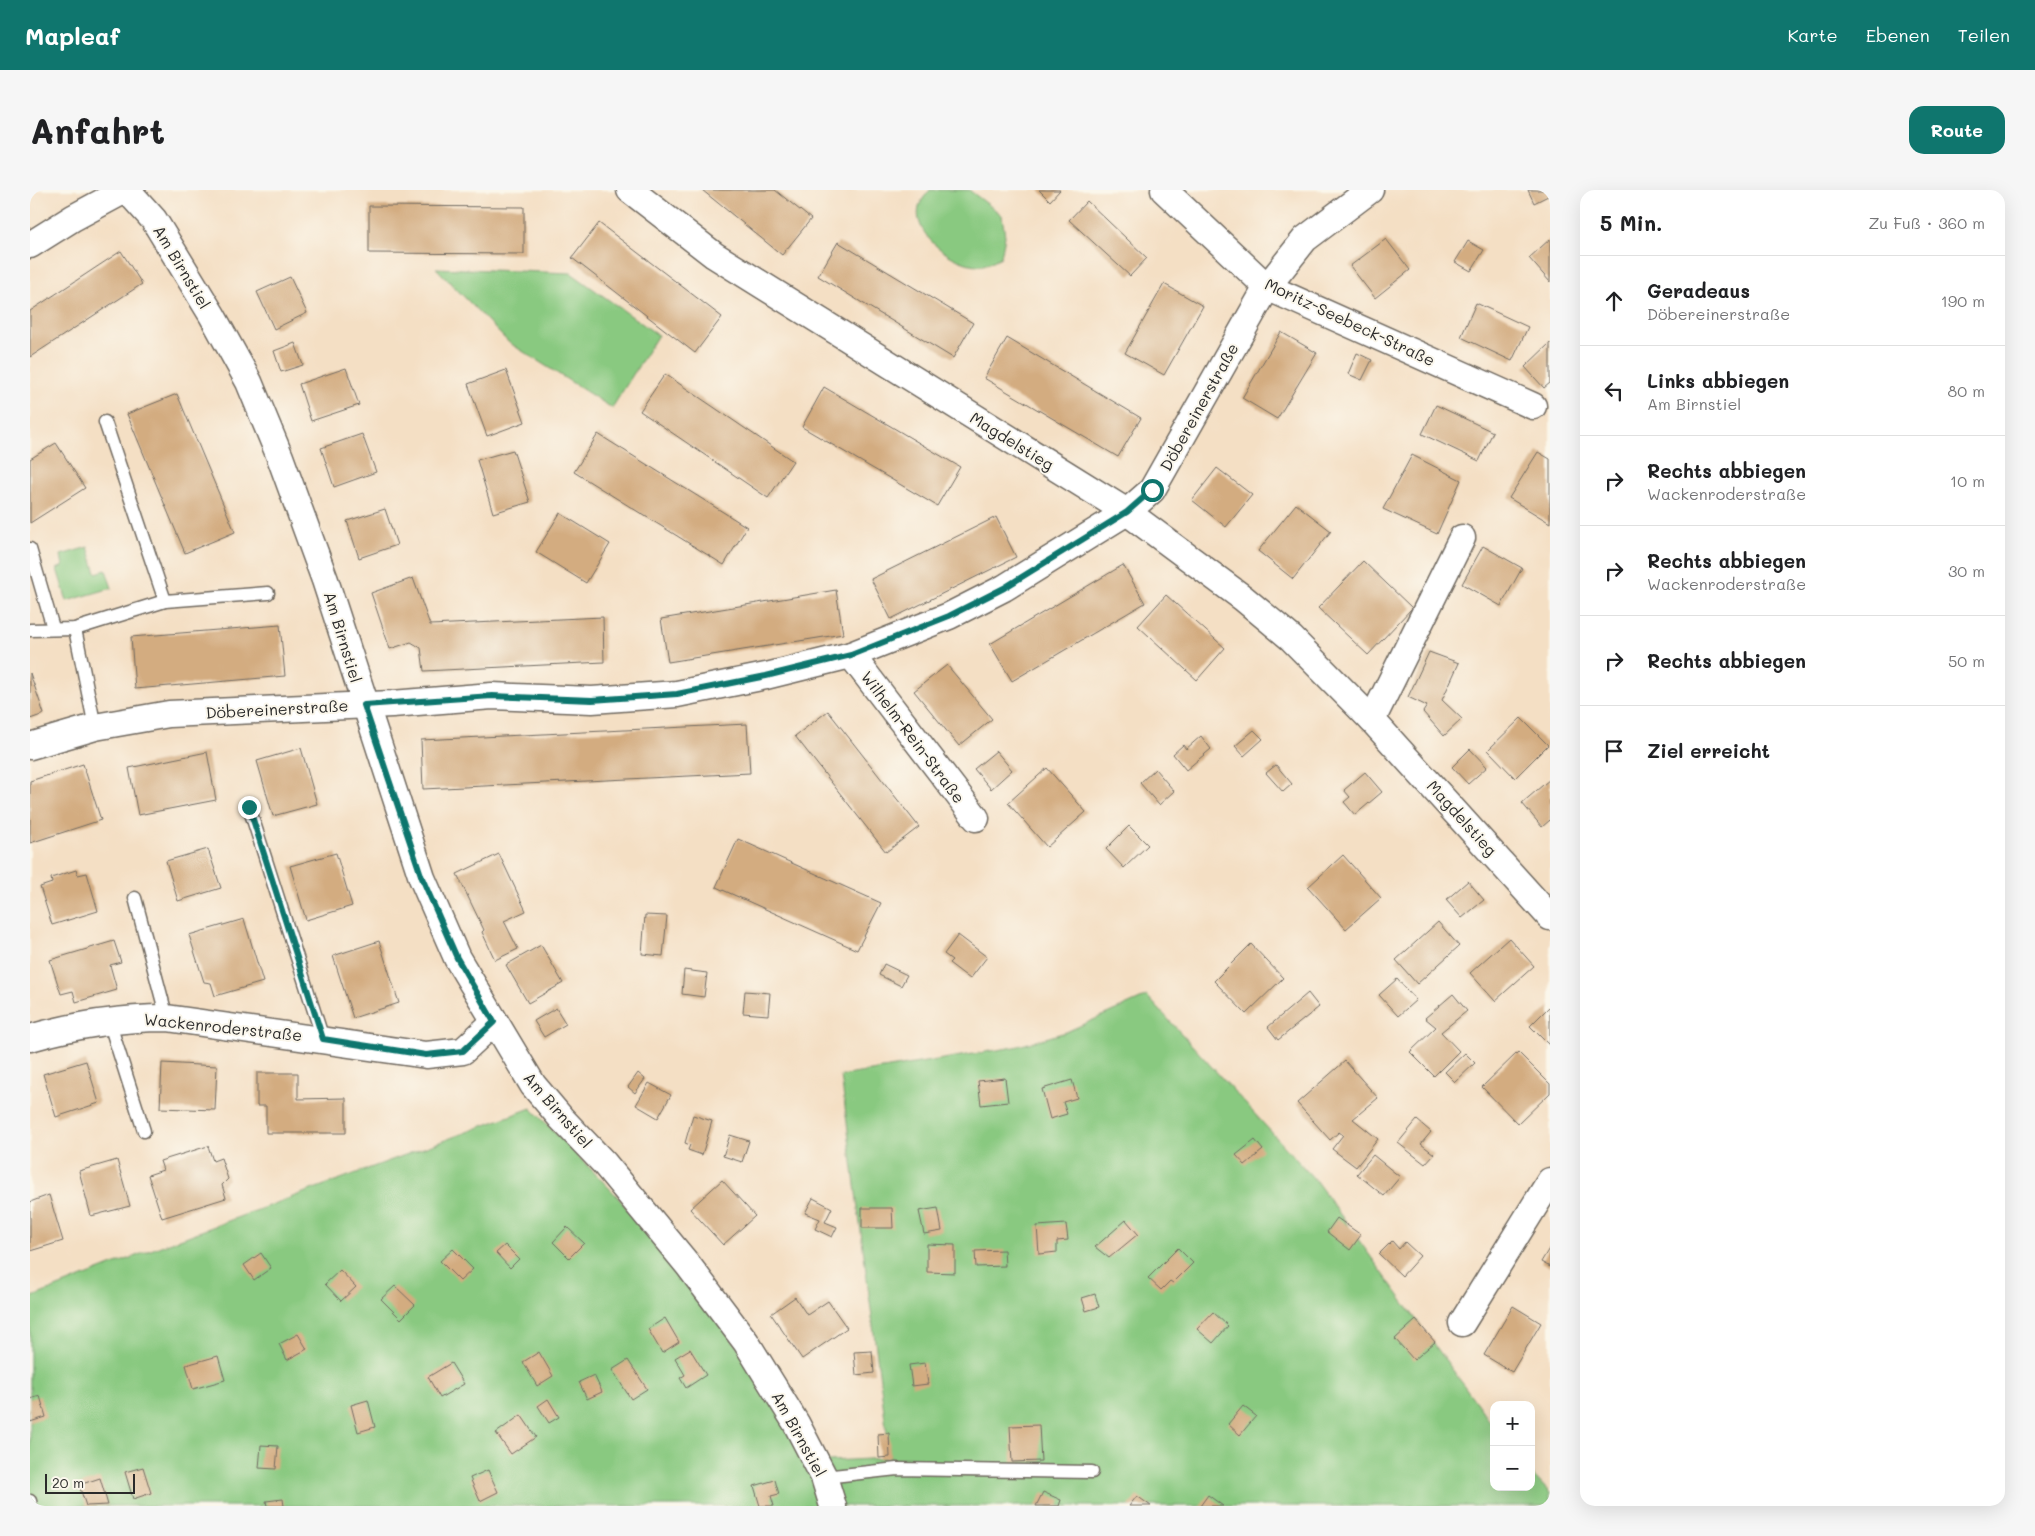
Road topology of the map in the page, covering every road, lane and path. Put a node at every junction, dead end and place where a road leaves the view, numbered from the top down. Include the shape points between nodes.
1 (126, 190) edge
2 (630, 190) edge
3 (1164, 190) edge
4 (1370, 190) edge
5 (30, 245) edge
6 (1267, 287) junction
7 (1533, 406) dead end
8 (105, 422) dead end
9 (1127, 512) junction
10 (1462, 538) dead end
11 (30, 549) edge
12 (268, 593) dead end
13 (165, 601) junction
14 (53, 628) junction
15 (75, 629) junction
16 (30, 630) edge
17 (851, 655) junction
18 (364, 705) junction
19 (1372, 720) junction
20 (95, 727) junction
21 (30, 746) edge
22 (249, 807) dead end
23 (976, 818) dead end
24 (135, 898) dead end
25 (1550, 916) edge
26 (167, 1018) junction
27 (109, 1021) junction
28 (494, 1022) junction
29 (30, 1038) edge
30 (323, 1039) junction
31 (144, 1131) dead end
32 (1550, 1181) edge
33 (1462, 1323) dead end
34 (1092, 1472) dead end
35 (824, 1477) junction
36 (30, 1502) edge
37 (31, 1506) edge
38 (833, 1506) edge

1 - 5 street
1 - 18 street, Am Birnstiel via 154,220 249,382 325,580
2 - 9 street, Magdelstieg via 714,255
3 - 6 street, Moritz-Seebeck-Straße
4 - 6 street, Döbereinerstraße via 1305,239
6 - 7 street, Moritz-Seebeck-Straße
6 - 9 street, Döbereinerstraße via 1152,490
8 - 13 lane
9 - 17 street, Döbereinerstraße via 1004,588 949,616
9 - 19 street, Magdelstieg via 1291,638
10 - 19 street
11 - 14 lane
12 - 13 lane
13 - 15 lane
14 - 15 lane
14 - 16 lane
15 - 20 lane
17 - 18 street, Döbereinerstraße via 677,694 592,700 492,696
17 - 23 street, Wilhelm-Rein-Straße
18 - 20 street, Döbereinerstraße via 169,714
18 - 28 street, Am Birnstiel via 422,878 457,958
19 - 25 street, Magdelstieg
20 - 21 street, Döbereinerstraße
22 - 30 lane
24 - 26 lane
26 - 27 street, Wackenroderstraße
26 - 30 street, Wackenroderstraße
27 - 29 street, Wackenroderstraße
27 - 31 lane
28 - 30 street, Wackenroderstraße via 463,1051 426,1055
28 - 35 street, Am Birnstiel via 533,1085 604,1163 746,1342 796,1423
32 - 33 street
34 - 35 lane via 897,1469
35 - 38 street, Am Birnstiel
36 - 37 lane

